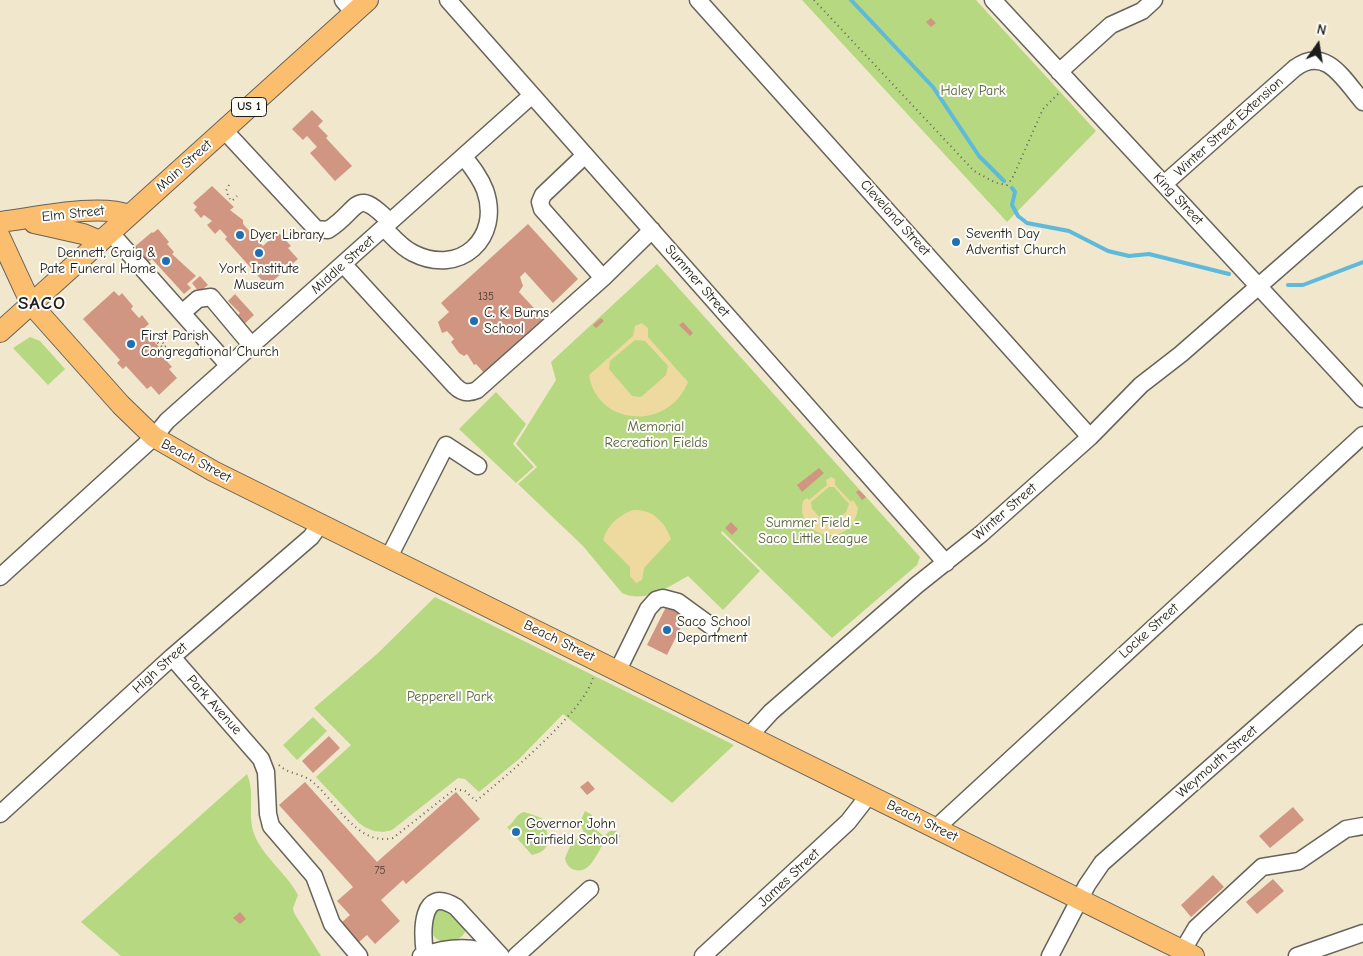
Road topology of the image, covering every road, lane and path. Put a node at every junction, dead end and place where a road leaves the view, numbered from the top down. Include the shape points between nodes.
1 (448, 0) edge
2 (698, 0) edge
3 (814, 0) edge
4 (992, 0) edge
5 (1154, 0) edge
6 (355, 4) edge
7 (1064, 78) junction
8 (531, 96) junction
9 (1363, 102) edge
10 (224, 130) junction
11 (584, 156) junction
12 (464, 157) junction
13 (1164, 184) junction
14 (229, 186) dead end
15 (1363, 195) edge
16 (237, 196) dead end
17 (130, 215) junction
18 (7, 220) edge
19 (387, 225) junction
20 (652, 230) junction
21 (0, 237) edge
22 (105, 237) junction
23 (344, 265) junction
24 (603, 278) junction
25 (1259, 286) junction
26 (31, 304) junction
27 (182, 313) junction
28 (0, 332) edge
29 (154, 335) dead end
30 (163, 336) dead end
31 (151, 338) dead end
32 (154, 341) dead end
33 (252, 346) junction
34 (229, 366) junction
35 (1363, 399) edge
36 (1363, 435) edge
37 (154, 437) junction
38 (1090, 437) junction
39 (478, 466) dead end
40 (321, 523) junction
41 (389, 557) junction
42 (946, 563) junction
43 (0, 577) edge
44 (711, 626) dead end
45 (1363, 633) edge
46 (172, 657) junction
47 (599, 661) junction
48 (618, 670) junction
49 (750, 735) junction
50 (276, 762) dead end
51 (869, 795) junction
52 (0, 814) edge
53 (1363, 826) edge
54 (936, 828) junction
55 (590, 889) dead end
56 (1080, 899) junction
57 (1363, 933) edge
58 (1188, 953) edge
59 (423, 955) edge
60 (359, 956) edge
61 (496, 956) edge
62 (501, 956) edge
63 (516, 956) edge
64 (704, 956) edge
65 (1050, 956) edge
66 (1297, 956) edge

1 - 8 street, Summer Street
2 - 38 street, Cleveland Street
3 - 7 path via 974,171 996,183 1007,184 1012,179 1043,109
4 - 7 street, King Street
5 - 7 street via 1142,11 1112,26
6 - 10 main road, Main Street / US 1
7 - 13 street, King Street
8 - 11 street, Summer Street
8 - 12 street, Middle Street
9 - 13 street, Winter Street Extension via 1329,64 1317,59 1306,60
10 - 17 main road, Main Street / US 1
10 - 19 street via 316,229 328,230 363,202 371,203
11 - 20 street, Summer Street
11 - 24 street via 543,195 540,202 542,209
12 - 19 street, Middle Street
12 - 19 street via 481,183 488,207 483,238 472,250 460,258 446,261 423,257 404,248
13 - 25 street, King Street
14 - 16 path via 226,192 232,199
15 - 25 street
17 - 18 main road, Elm Street via 110,210
17 - 22 main road, Main Street / US 1
18 - 22 main road, Elm Street
19 - 23 street, Middle Street
20 - 24 street
20 - 42 street, Summer Street
21 - 26 main road, Beach Street
22 - 26 main road, Main Street
22 - 27 street
23 - 24 street via 455,386 466,393 477,390
23 - 33 street, Middle Street
25 - 35 street, King Street
25 - 38 street, Winter Street via 1141,385
26 - 28 main road, Main Street
26 - 37 main road, Beach Street via 121,405
27 - 33 street via 198,299 210,297
27 - 34 street
29 - 31 path
30 - 32 path via 158,338 166,346 163,348
33 - 34 street, Middle Street
34 - 37 street, Middle Street
36 - 54 street, Locke Street
37 - 40 main road, Beach Street via 213,471
37 - 43 street, Middle Street
38 - 42 street, Winter Street
39 - 41 street via 446,445
40 - 41 main road, Beach Street
40 - 46 street, High Street via 311,537
41 - 47 main road, Beach Street
42 - 49 street, Winter Street via 771,712
44 - 48 street via 678,602 663,598 656,600 648,609
45 - 56 street, Weymouth Street via 1102,863
46 - 52 street, High Street
46 - 60 street, Park Avenue via 256,753 266,772 268,814 272,826 314,876 332,924
47 - 48 main road, Beach Street
47 - 50 path via 585,694 515,768 476,801 465,790 455,789 393,838 385,840 361,831 315,784
48 - 49 main road, Beach Street
49 - 51 main road, Beach Street
51 - 54 main road, Beach Street
51 - 64 street, James Street via 848,822
53 - 58 street via 1346,829 1299,861 1262,867 1196,928
54 - 56 main road, Beach Street
55 - 63 street
56 - 58 main road, Beach Street
56 - 65 street, Weymouth Street
57 - 66 street
59 - 61 street via 470,947
59 - 62 street via 425,914 430,905 439,901 456,907

